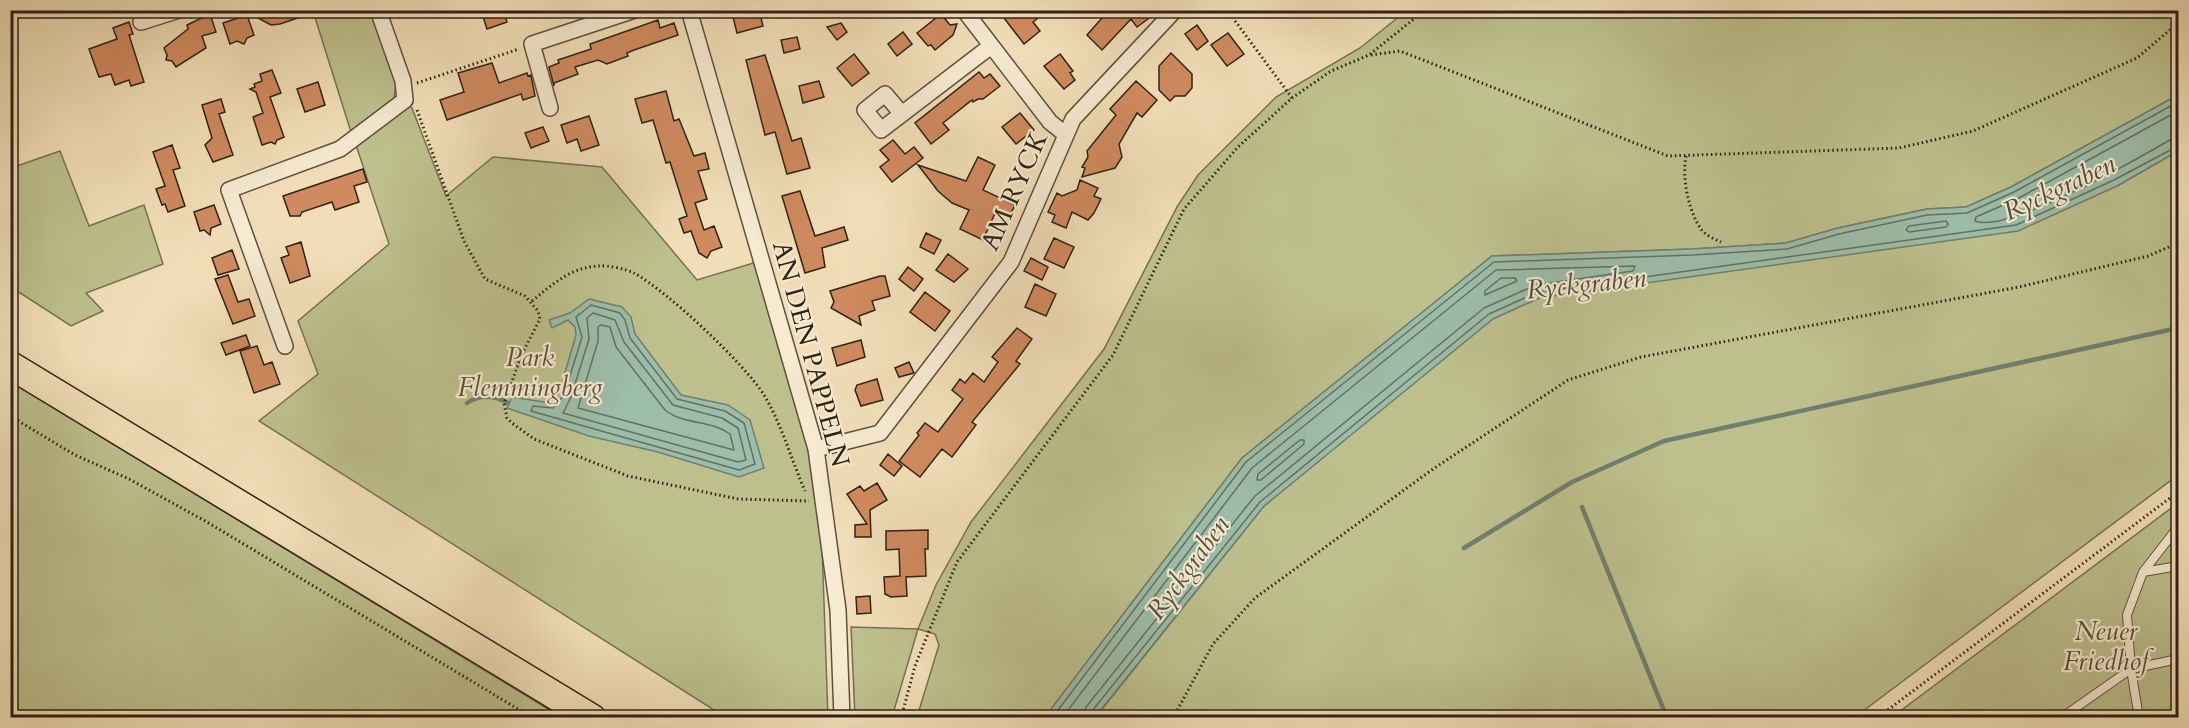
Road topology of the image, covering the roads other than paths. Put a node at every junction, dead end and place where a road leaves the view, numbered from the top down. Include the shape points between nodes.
1 (179, 10) edge
2 (378, 10) edge
3 (635, 10) edge
4 (689, 10) edge
5 (964, 10) edge
6 (1174, 10) edge
7 (141, 22) dead end
8 (991, 46) junction
9 (550, 108) dead end
10 (902, 114) dead end
11 (1065, 134) junction
12 (285, 346) dead end
13 (10, 365) edge
14 (816, 449) junction
15 (2178, 527) edge
16 (2178, 566) edge
17 (2142, 572) junction
18 (2178, 659) edge
19 (2131, 669) junction
20 (592, 717) edge
21 (842, 717) edge
22 (2061, 717) edge
23 (2139, 717) edge

1 - 7 street
2 - 12 street via 405,93 340,149 229,190
3 - 9 street via 532,44
4 - 14 street, AN DEN PAPPELN
5 - 8 street
6 - 11 street, AM RYCK via 1073,119
8 - 10 street
8 - 11 street via 1050,122
11 - 14 street, AM RYCK via 1011,262 880,433
13 - 20 highway
14 - 21 street, AN DEN PAPPELN via 816,499 838,610
15 - 17 lane
16 - 17 lane
17 - 19 lane via 2127,615
18 - 19 lane
19 - 22 lane
19 - 23 lane

